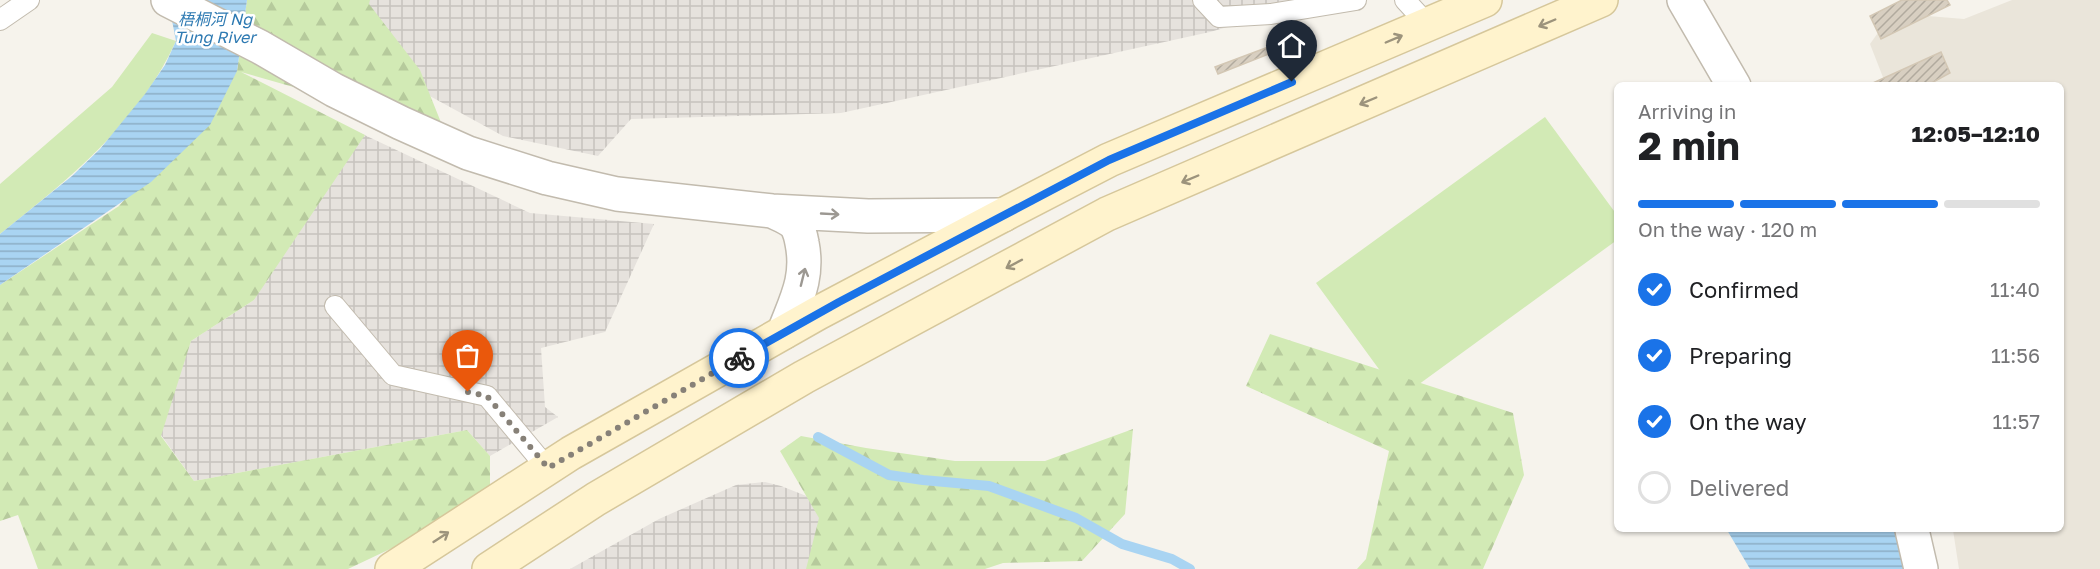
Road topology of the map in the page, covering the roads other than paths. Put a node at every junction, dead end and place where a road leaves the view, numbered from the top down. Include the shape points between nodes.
1 (29, 0) edge
2 (168, 0) edge
3 (1203, 0) edge
4 (1356, 0) edge
5 (1405, 0) edge
6 (1485, 0) edge
7 (1601, 0) edge
8 (1684, 0) edge
9 (0, 20) edge
10 (1427, 24) junction
11 (1732, 82) edge
12 (772, 212) junction
13 (1003, 215) junction
14 (335, 306) dead end
15 (784, 332) junction
16 (548, 468) junction
17 (1912, 532) edge
18 (392, 569) edge
19 (489, 569) edge
20 (1921, 569) edge

1 - 9 lane
2 - 12 street via 334,90 468,153 617,194
3 - 4 lane via 1219,16 1271,14
5 - 10 lane
6 - 10 main road
7 -> 19 main road via 1107,214 804,377 596,499
8 - 11 street
13 -> 10 main road via 1109,160
12 -> 13 street
15 -> 12 street via 806,262 796,225
13 - 15 main road
14 - 16 lane via 393,375 487,396
15 - 16 main road
18 -> 16 main road
17 - 20 street

